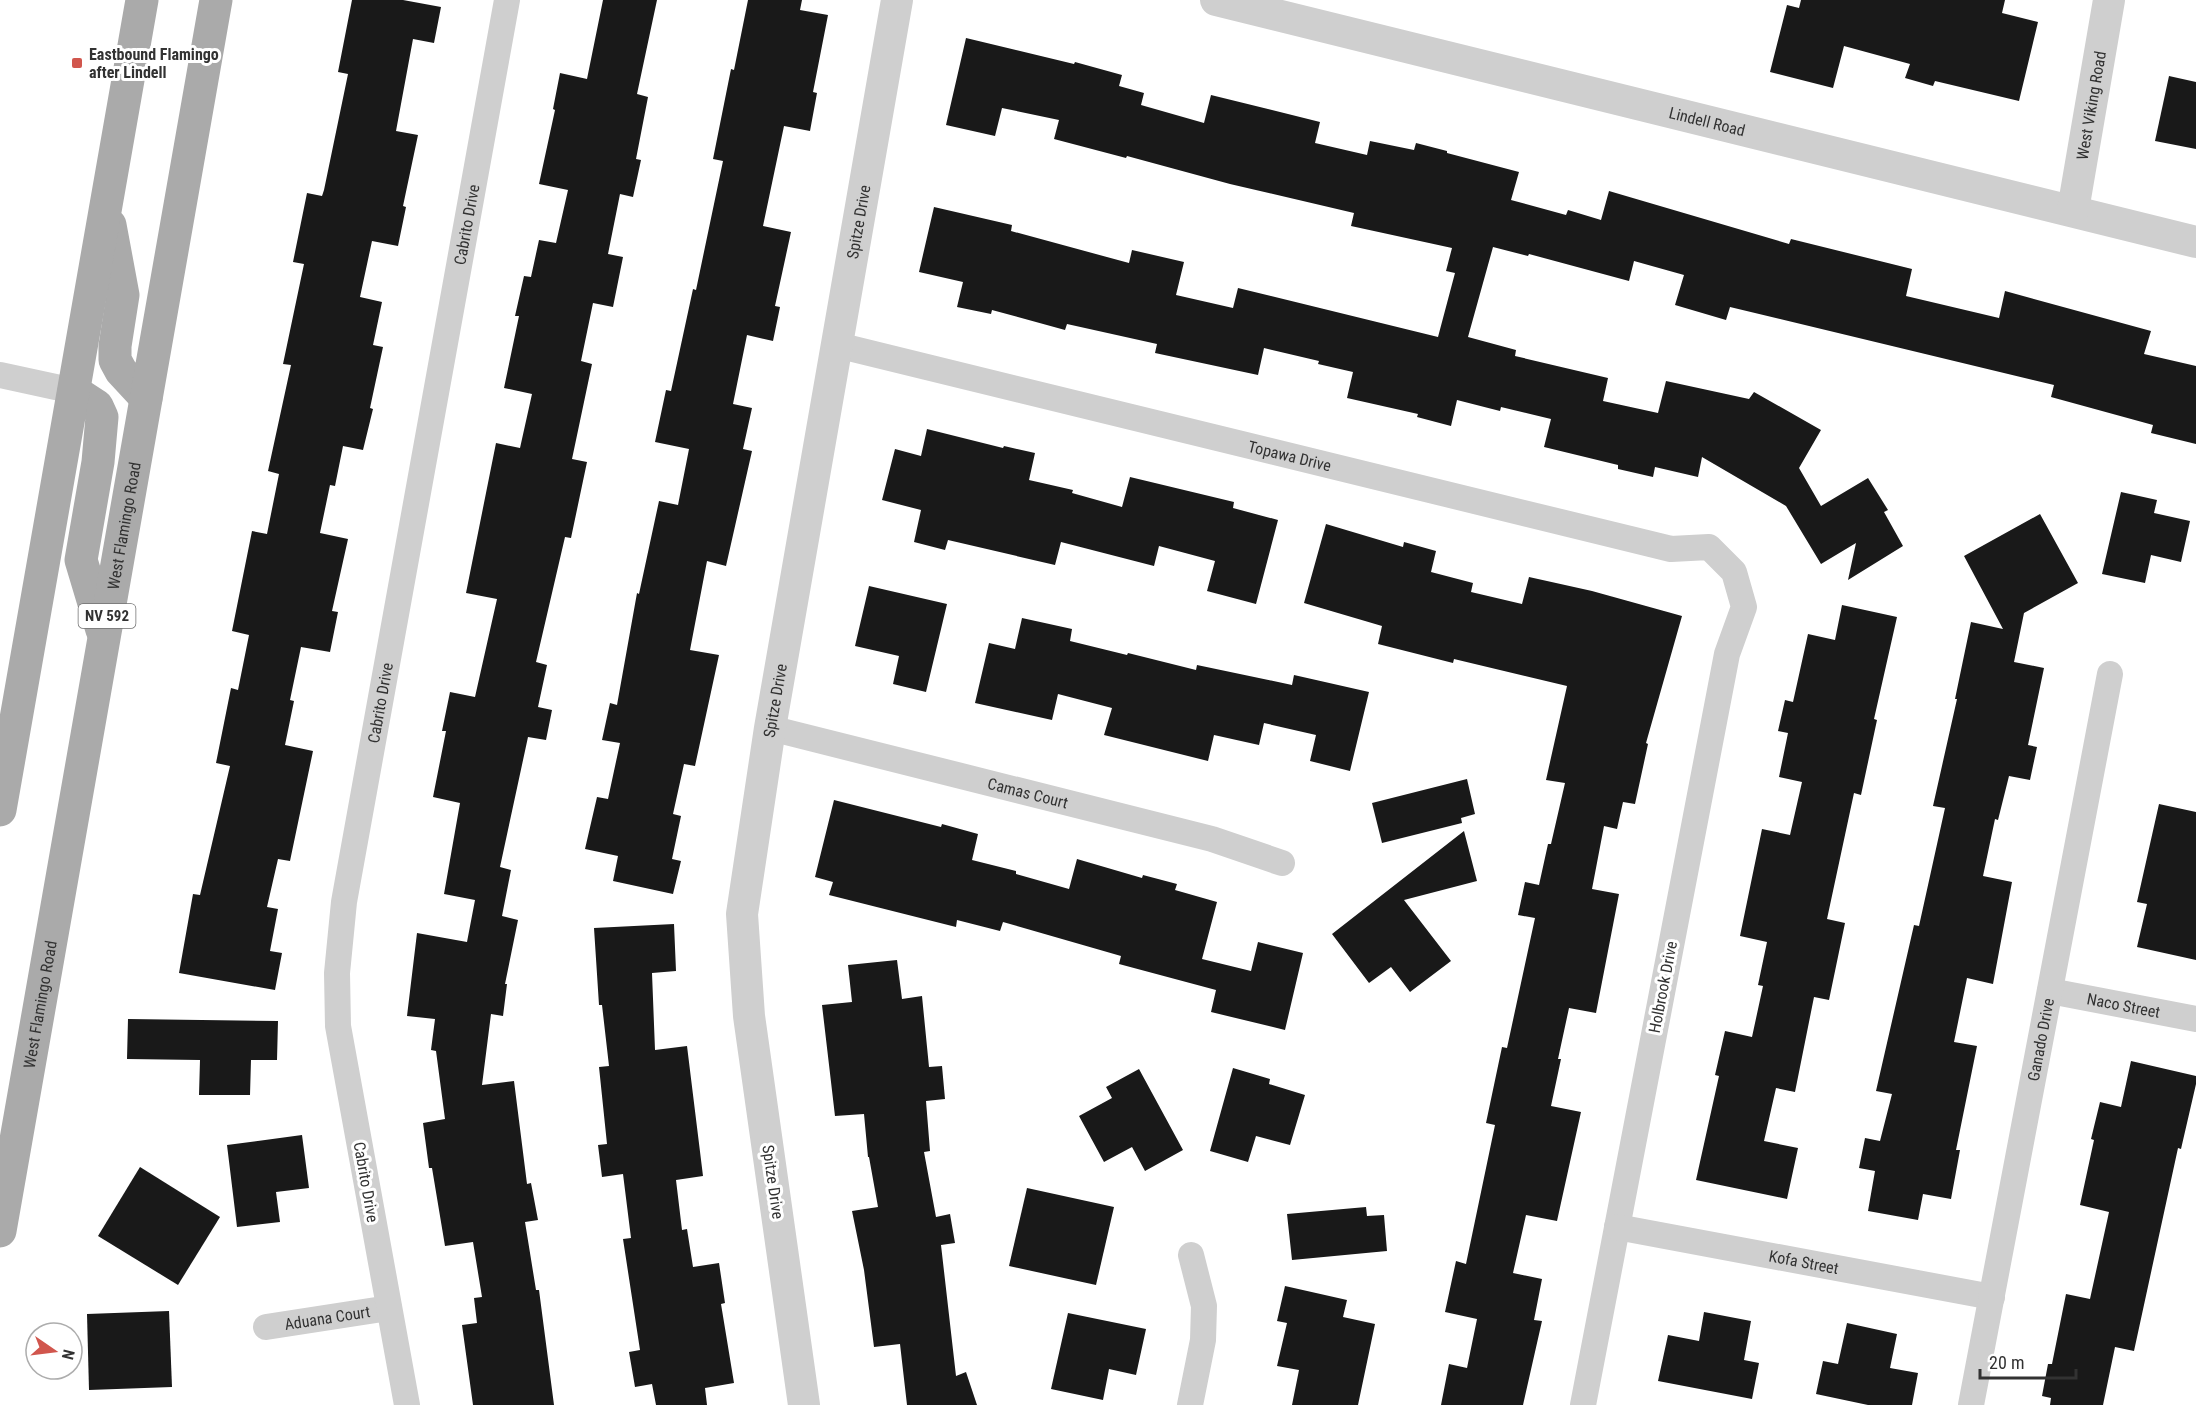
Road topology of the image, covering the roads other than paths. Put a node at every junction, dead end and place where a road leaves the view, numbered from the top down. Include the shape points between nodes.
1 (142, 0) edge
2 (216, 0) edge
3 (507, 0) edge
4 (897, 0) edge
5 (1216, 0) edge
6 (2109, 0) edge
7 (106, 206) junction
8 (2073, 210) junction
9 (2196, 242) edge
10 (837, 345) junction
11 (0, 375) edge
12 (74, 391) junction
13 (146, 398) junction
14 (1734, 572) joint
15 (104, 634) junction
16 (2110, 674) dead end
17 (770, 728) junction
18 (0, 810) edge
19 (1282, 863) dead end
20 (2050, 991) junction
21 (2196, 1019) edge
22 (1617, 1227) junction
23 (0, 1231) edge
24 (1191, 1255) dead end
25 (1992, 1297) junction
26 (389, 1308) junction
27 (266, 1327) dead end
28 (407, 1405) edge
29 (804, 1405) edge
30 (1190, 1405) edge
31 (1583, 1405) edge
32 (1971, 1405) edge

1 - 7 main road
2 - 13 main road, West Flamingo Road / NV 592
3 - 26 street, Cabrito Drive via 344,902 337,973 338,1026
4 - 10 street, Spitze Drive
5 - 8 street, Lindell Road
6 - 8 street, West Viking Road
7 - 12 main road
7 - 13 main road via 123,295 115,360
8 - 9 street, Lindell Road
10 - 14 street, Topawa Drive via 1671,549 1709,547
10 - 17 street, Spitze Drive
11 - 12 street
12 - 15 main road via 97,406 102,417 81,560
12 - 18 main road
13 - 15 main road, West Flamingo Road / NV 592
14 - 22 street, Holbrook Drive via 1744,607 1727,654
15 - 23 main road, West Flamingo Road / NV 592
16 - 20 street, Ganado Drive
17 - 19 street, Camas Court via 1212,839
17 - 29 street, Spitze Drive via 742,914 749,1016
20 - 21 street, Naco Street
20 - 25 street, Ganado Drive
22 - 25 street, Kofa Street
22 - 31 street, Holbrook Drive
24 - 30 street via 1204,1306 1204,1328
25 - 32 street, Ganado Drive
26 - 27 street, Aduana Court
26 - 28 street, Cabrito Drive

